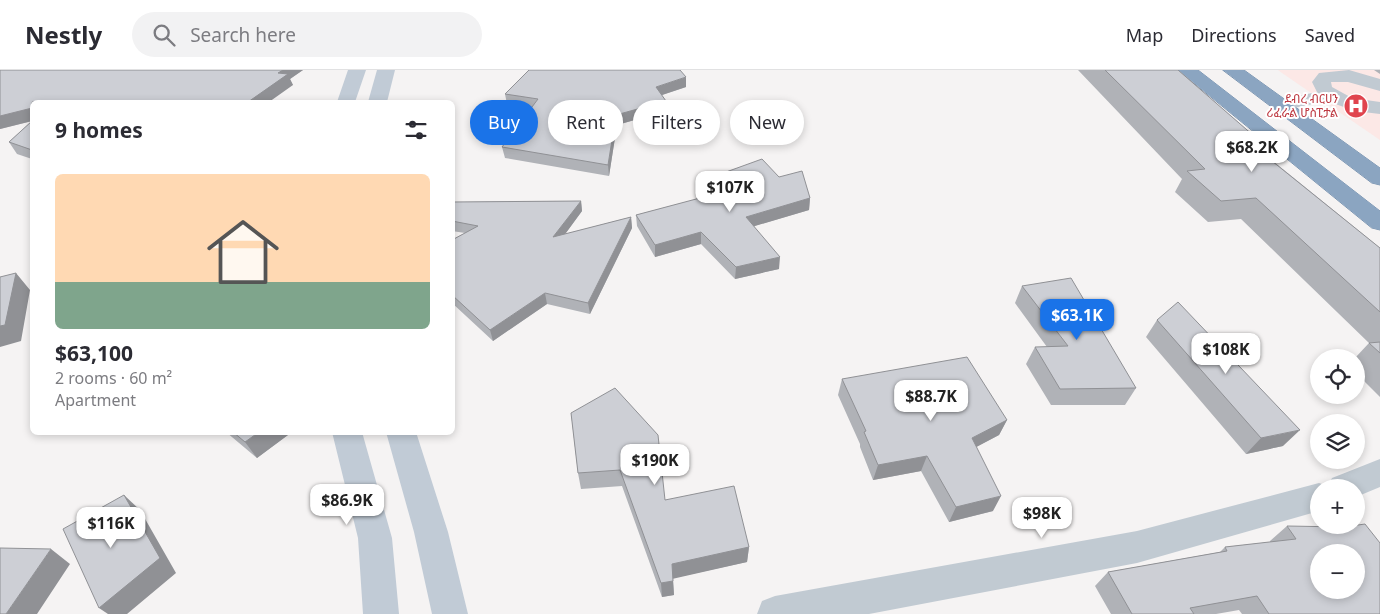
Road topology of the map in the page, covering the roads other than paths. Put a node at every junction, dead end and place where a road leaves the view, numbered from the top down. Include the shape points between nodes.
1 (357, 70) edge
2 (386, 70) edge
3 (1187, 70) edge
4 (1232, 70) edge
5 (1380, 85) edge
6 (1330, 95) junction
7 (347, 100) edge
8 (378, 100) edge
9 (1280, 105) junction
10 (1380, 108) edge
11 (1380, 178) edge
12 (1380, 223) edge
13 (348, 435) edge
14 (402, 435) edge
15 (1380, 473) edge
16 (1365, 479) edge
17 (1310, 499) edge
18 (381, 614) edge
19 (450, 614) edge
20 (775, 614) edge

1 - 7 street
2 - 8 street
3 - 12 highway
4 - 9 highway
5 - 6 street via 1349,76 1326,77 1321,82 1322,88
6 - 9 street
6 - 10 street via 1355,105
9 - 11 highway
13 - 18 street via 375,538
14 - 19 street via 431,532
15 - 16 street
17 - 20 street via 1137,547

